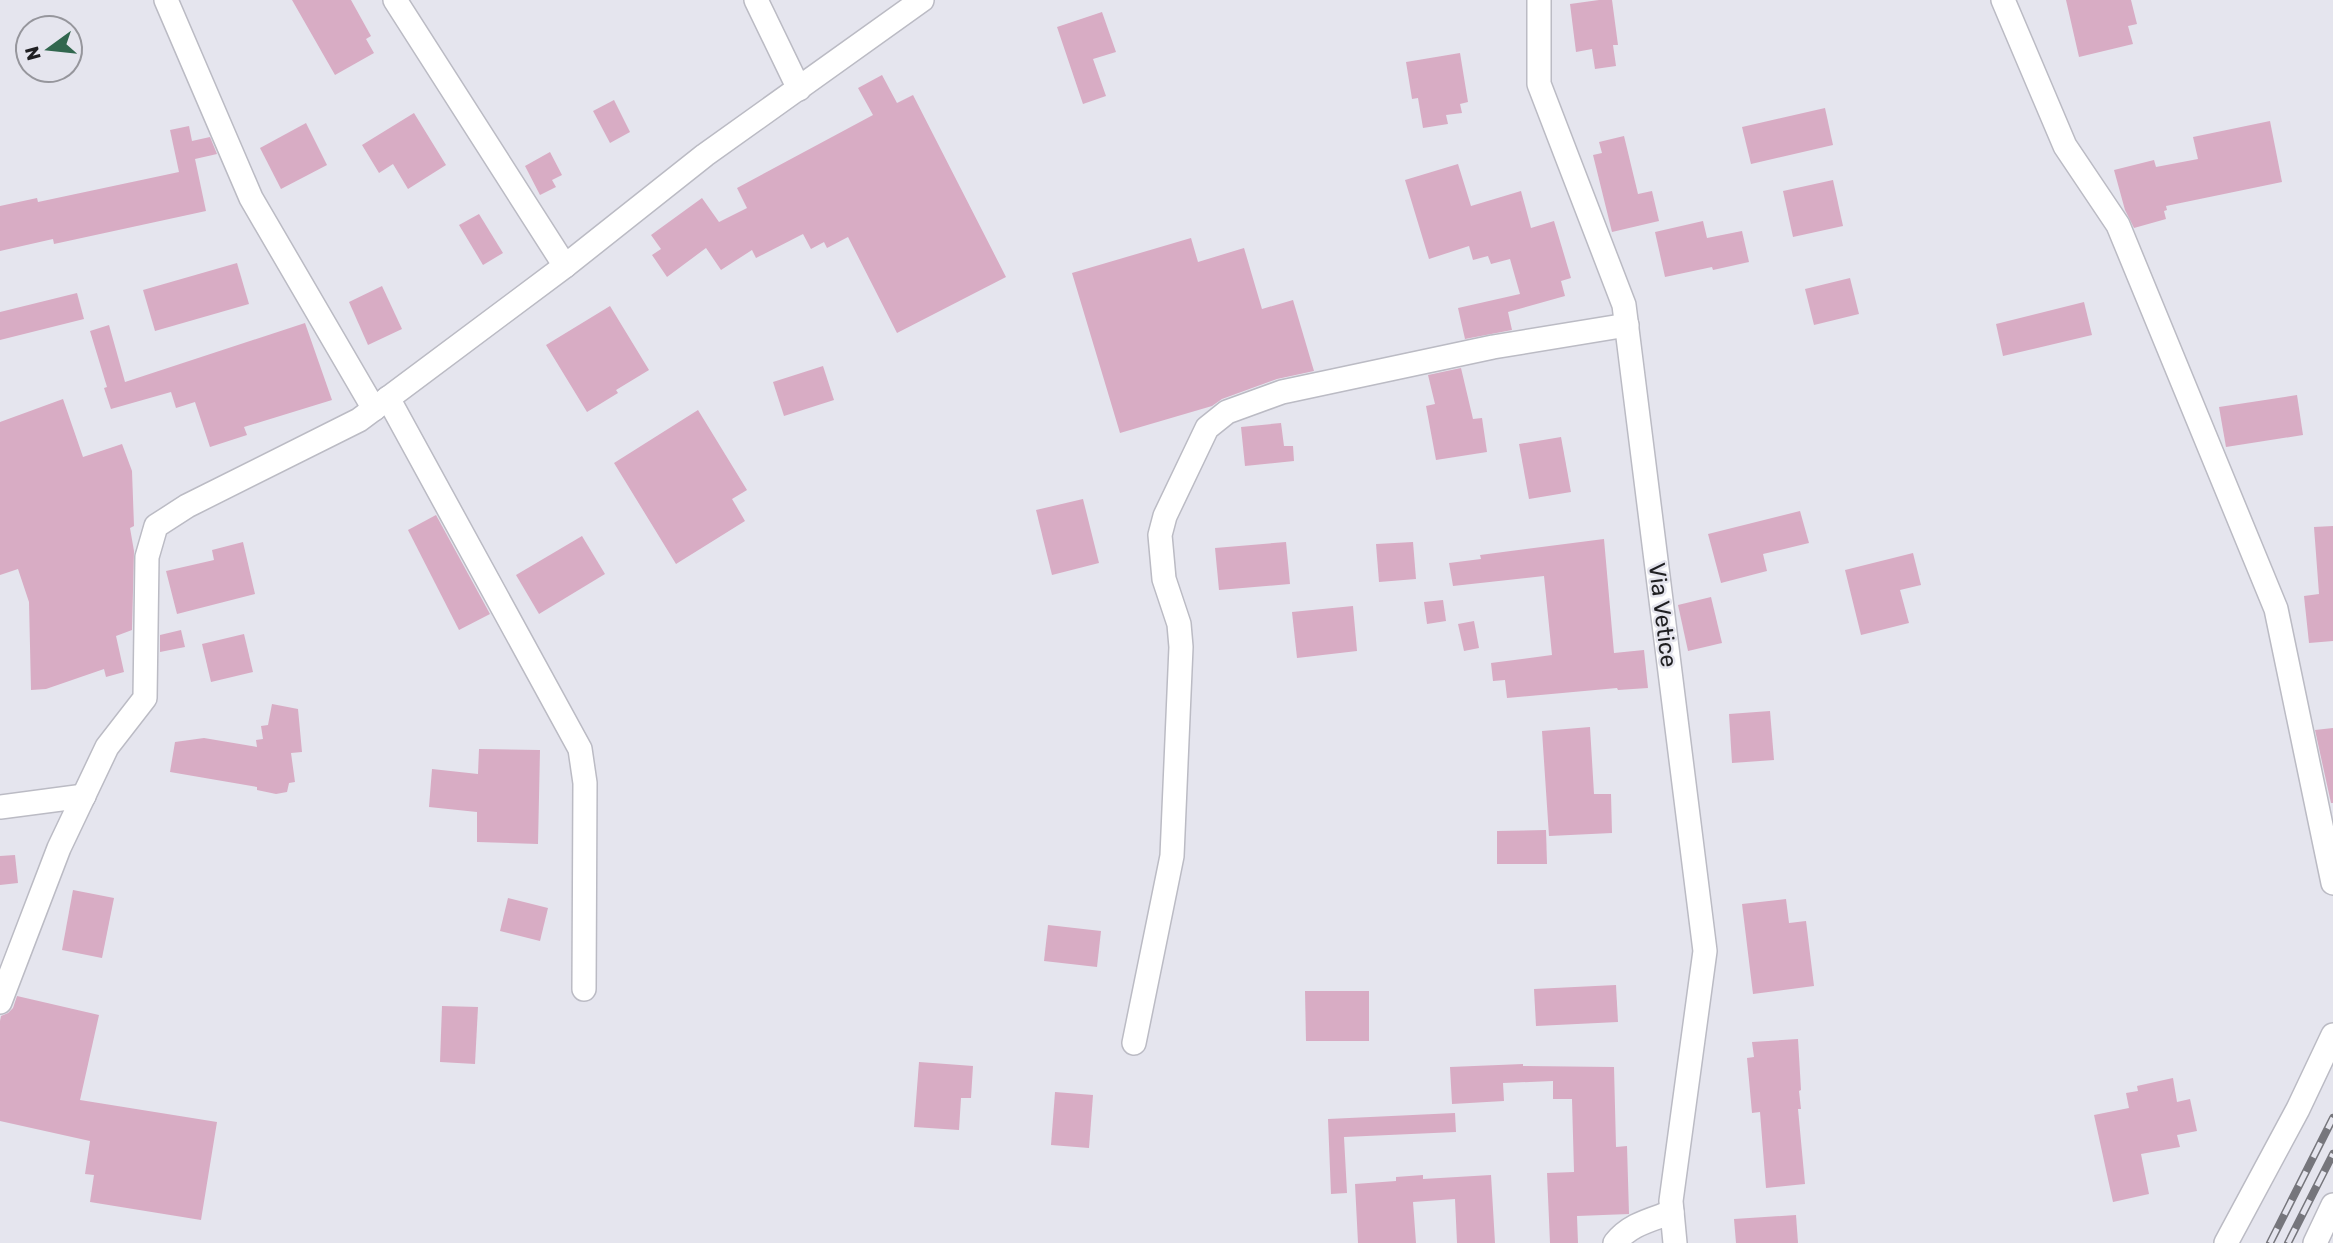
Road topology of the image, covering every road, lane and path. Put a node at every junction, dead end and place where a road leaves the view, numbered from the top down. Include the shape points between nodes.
1 (166, 0) edge
2 (395, 0) edge
3 (756, 0) edge
4 (922, 0) edge
5 (1538, 0) edge
6 (2004, 0) edge
7 (799, 89) junction
8 (565, 266) junction
9 (1627, 325) junction
10 (381, 403) junction
11 (84, 796) junction
12 (0, 807) edge
13 (2333, 883) edge
14 (584, 989) dead end
15 (0, 1002) edge
16 (2333, 1035) edge
17 (1134, 1043) dead end
18 (2333, 1205) edge
19 (1672, 1212) junction
20 (1615, 1243) edge
21 (1675, 1243) edge
22 (2226, 1243) edge
23 (2315, 1243) edge

1 - 10 street via 251,198
2 - 8 street
3 - 7 street
4 - 7 street
5 - 9 street, Via Vetice via 1539,84 1625,305
6 - 13 street via 2065,146 2118,225 2276,609
7 - 8 street via 705,155
8 - 10 street
9 - 17 street via 1493,346 1282,392 1227,412 1207,428 1160,535 1164,579 1179,624 1181,647 1172,856
9 - 19 street, Via Vetice via 1705,951
10 - 11 street via 359,420 156,526 147,557 145,698 107,747
10 - 14 street via 580,749 585,783
11 - 12 street
11 - 15 street via 59,848
16 - 22 street
18 - 23 street
19 - 20 street via 1624,1232
19 - 21 street, Via Vetice

